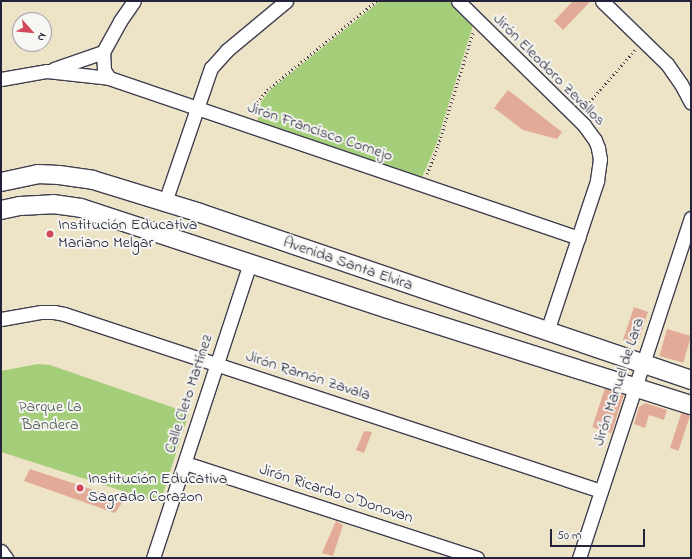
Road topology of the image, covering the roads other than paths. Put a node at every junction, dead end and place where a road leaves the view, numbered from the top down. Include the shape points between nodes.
1 (134, 1) edge
2 (286, 1) edge
3 (458, 1) edge
4 (602, 1) edge
5 (615, 6) edge
6 (104, 52) junction
7 (47, 71) junction
8 (109, 78) junction
9 (1, 79) edge
10 (691, 103) edge
11 (196, 108) junction
12 (1, 182) edge
13 (165, 202) junction
14 (1, 210) edge
15 (691, 218) edge
16 (578, 238) junction
17 (250, 263) junction
18 (1, 319) edge
19 (547, 331) junction
20 (217, 364) junction
21 (642, 364) junction
22 (691, 380) edge
23 (635, 388) junction
24 (691, 405) edge
25 (185, 463) junction
26 (601, 491) junction
27 (1, 551) edge
28 (6, 558) edge
29 (154, 558) edge
30 (477, 558) edge
31 (579, 558) edge

1 - 6 street
2 - 11 street via 217,60 206,78
3 - 16 street, Jirón Eleodoro Zevallos via 576,117 595,140 600,159 597,181
4 - 5 street
5 - 10 street via 674,72
6 - 7 street, Jirón Francisco Cornejo
6 - 8 street via 104,70
7 - 8 street, Jirón Francisco Cornejo
7 - 9 street, Jirón Francisco Cornejo
8 - 11 street, Jirón Francisco Cornejo
11 - 13 street
11 - 16 street, Jirón Francisco Cornejo
12 - 13 street, Avenida Santa Elvira via 38,174 59,175 93,180
13 - 19 street, Avenida Santa Elvira
14 - 17 street, Avenida Santa Elvira via 53,204 81,208
15 - 21 street, Jirón Manuel de Lara
16 - 19 street, Jirón Eleodoro Zevallos
17 - 20 street, Calle Cleto Martínez
17 - 23 street, Avenida Santa Elvira
18 - 20 street, Jirón Ramón Zavala via 54,312
19 - 21 street, Avenida Santa Elvira
20 - 25 street, Calle Cleto Martínez
20 - 26 street, Jirón Ramón Zavala
21 - 22 street, Avenida Santa Elvira
21 - 23 street, Jirón Manuel de Lara
23 - 24 street, Avenida Santa Elvira
23 - 26 street, Jirón Manuel de Lara
25 - 29 street, Calle Cleto Martínez
25 - 30 street, Jirón Ricardo O'Donovan
26 - 31 street, Jirón Manuel de Lara
27 - 28 street

